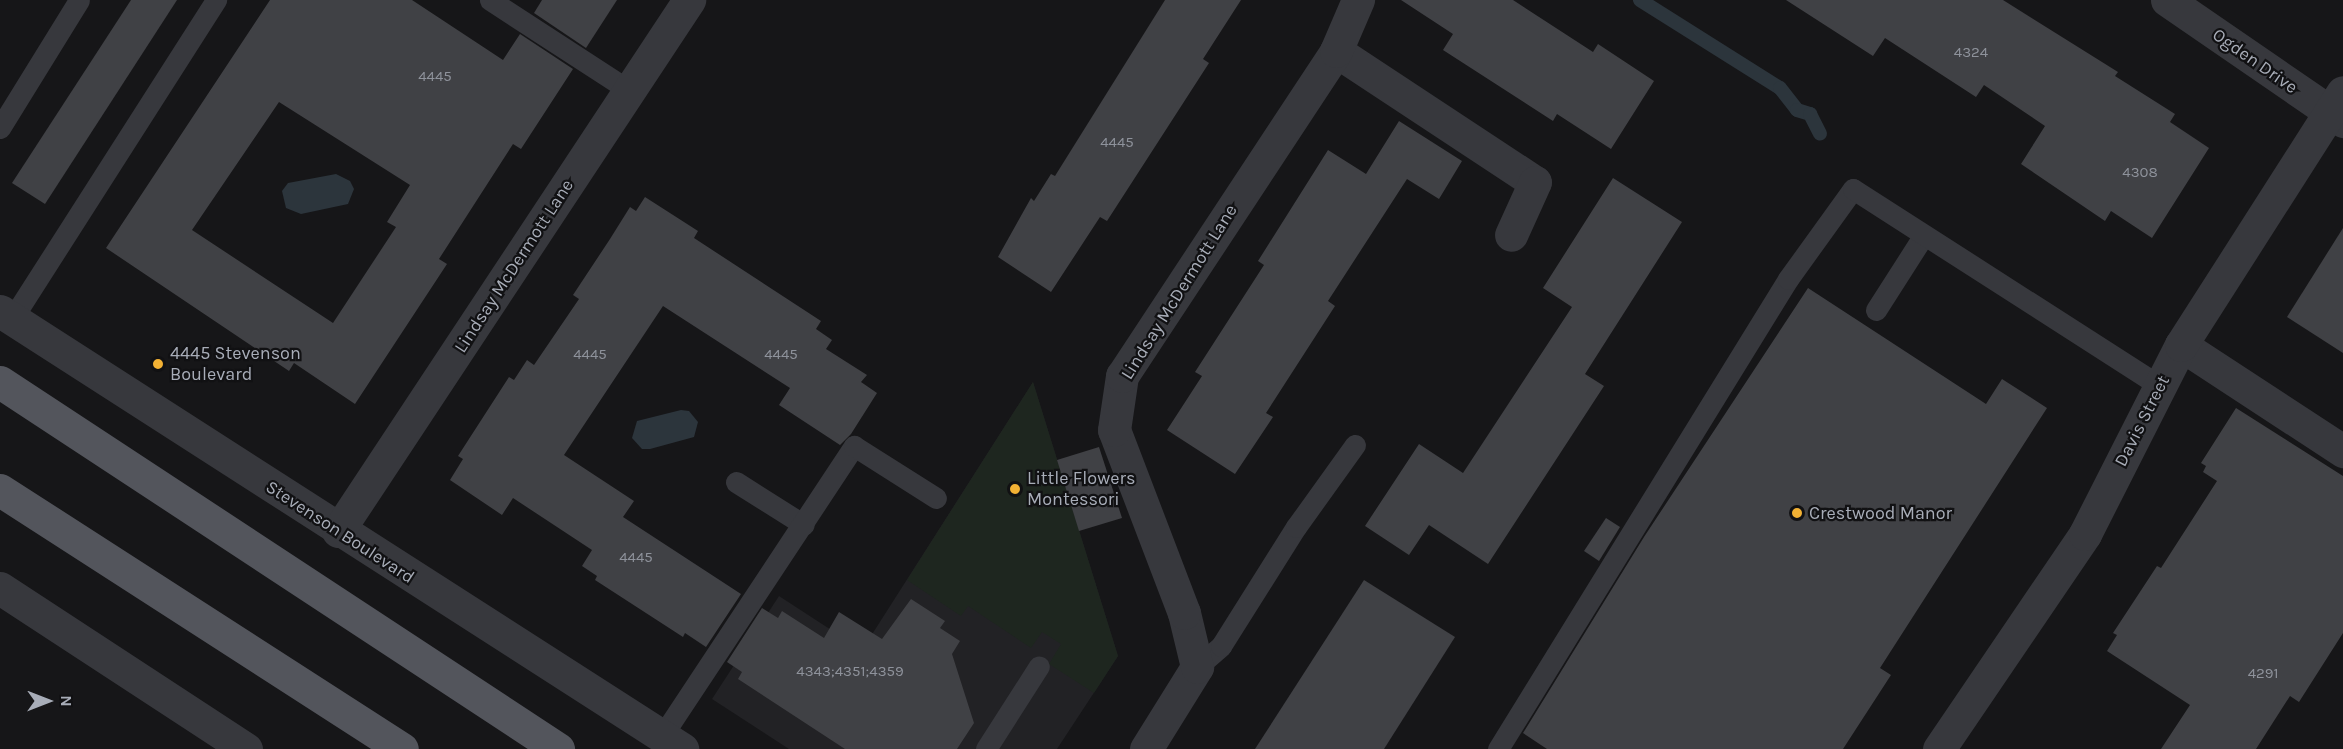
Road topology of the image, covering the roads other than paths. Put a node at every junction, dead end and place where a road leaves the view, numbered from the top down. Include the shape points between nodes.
1 (79, 0) edge
2 (216, 0) edge
3 (490, 0) edge
4 (689, 0) edge
5 (1358, 0) edge
6 (2167, 0) edge
7 (1336, 51) junction
8 (630, 91) junction
9 (2338, 108) edge
10 (0, 128) edge
11 (1511, 235) dead end
12 (1924, 235) junction
13 (1876, 309) dead end
14 (6, 315) edge
15 (2181, 345) junction
16 (0, 382) edge
17 (2160, 386) junction
18 (1355, 445) dead end
19 (2343, 451) edge
20 (736, 482) dead end
21 (0, 490) edge
22 (936, 498) dead end
23 (804, 525) junction
24 (338, 531) junction
25 (0, 588) edge
26 (1039, 666) dead end
27 (1197, 667) junction
28 (672, 742) edge
29 (246, 749) edge
30 (402, 749) edge
31 (558, 749) edge
32 (986, 749) edge
33 (1146, 749) edge
34 (1498, 749) edge
35 (1939, 749) edge

1 - 10 lane
2 - 14 lane
3 - 8 lane
4 - 8 street, Lindsay McDermott Lane
5 - 7 street, Lindsay McDermott Lane
6 - 9 street, Ogden Drive
7 - 11 street via 1535,182
7 - 27 street, Lindsay McDermott Lane via 1122,376 1114,430 1184,614
8 - 24 street, Lindsay McDermott Lane
9 - 15 street, Davis Street
12 - 13 lane
12 - 17 lane
12 - 34 lane via 1853,189 1788,279
14 - 24 street, Stevenson Boulevard
15 - 17 street, Davis Street
15 - 19 street
16 - 31 main road
17 - 35 street, Davis Street via 2085,534
18 - 27 lane via 1296,527 1221,646
20 - 23 lane
21 - 30 main road
22 - 23 lane via 854,446
23 - 28 lane
24 - 28 street, Stevenson Boulevard
25 - 29 street
26 - 32 lane
27 - 33 street

